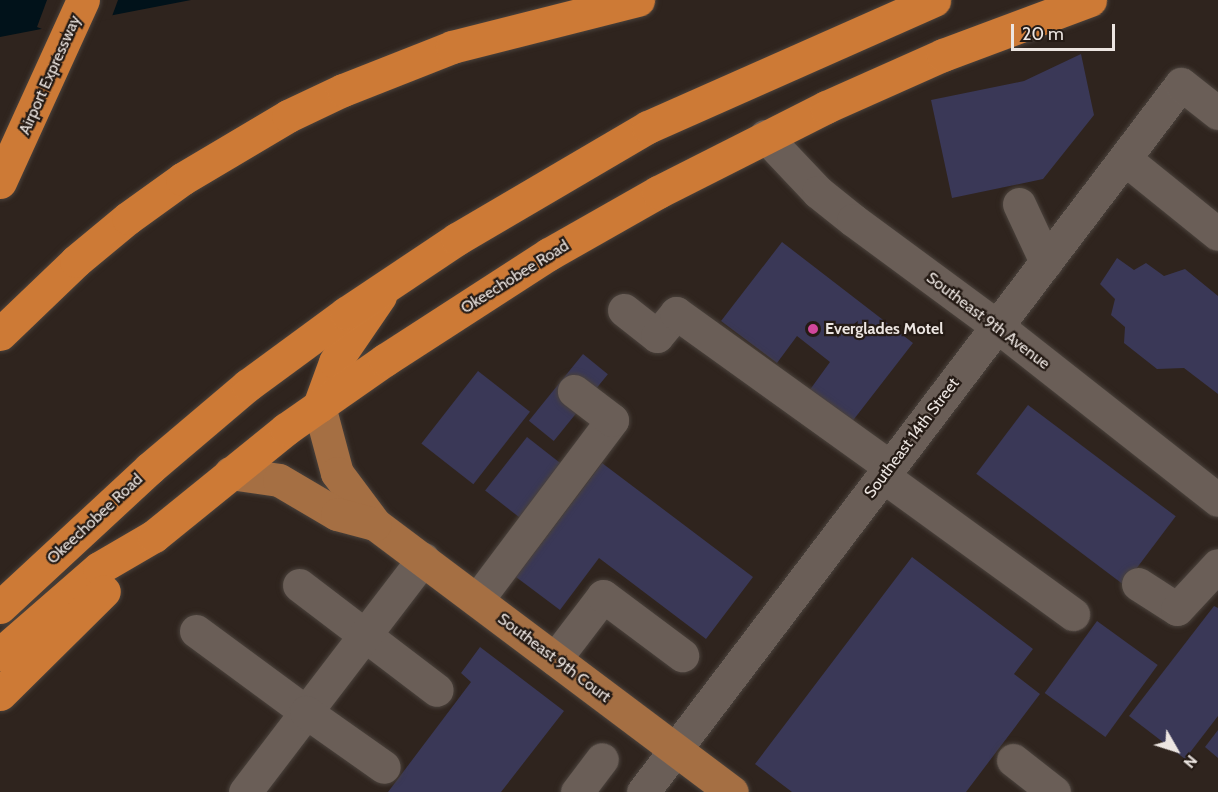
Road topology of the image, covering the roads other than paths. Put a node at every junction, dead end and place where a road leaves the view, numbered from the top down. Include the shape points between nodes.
1 (83, 0) edge
2 (638, 0) edge
3 (934, 0) edge
4 (1090, 0) edge
5 (1218, 113) edge
6 (765, 136) junction
7 (1125, 159) junction
8 (0, 182) edge
9 (1019, 204) dead end
10 (1218, 234) edge
11 (1046, 262) junction
12 (387, 284) junction
13 (624, 310) dead end
14 (997, 326) junction
15 (0, 334) edge
16 (574, 391) dead end
17 (319, 406) junction
18 (887, 472) junction
19 (230, 473) junction
20 (1217, 498) edge
21 (375, 524) junction
22 (154, 536) junction
23 (423, 559) junction
24 (1218, 565) edge
25 (1138, 584) dead end
26 (299, 585) dead end
27 (477, 600) junction
28 (0, 607) edge
29 (1073, 614) dead end
30 (196, 631) dead end
31 (366, 633) junction
32 (0, 654) edge
33 (682, 655) dead end
34 (555, 659) junction
35 (437, 690) dead end
36 (0, 694) edge
37 (306, 712) junction
38 (675, 750) junction
39 (602, 759) dead end
40 (1013, 760) dead end
41 (384, 767) dead end
42 (245, 792) edge
43 (577, 792) edge
44 (643, 792) edge
45 (732, 792) edge
46 (1054, 792) edge

1 - 8 highway, Airport Expressway
2 - 15 highway via 452,46 288,116 182,179 128,218 75,261
3 - 12 highway, Okeechobee Road via 648,128 513,203
4 - 6 highway, Okeechobee Road via 943,56
5 - 7 street, Southeast 14th Street via 1181,84
6 - 14 street, Southeast 9th Avenue via 818,192
6 - 17 highway, Okeechobee Road via 549,254
7 - 10 street
7 - 11 street, Southeast 14th Street
9 - 11 street
11 - 14 street, Southeast 14th Street
12 - 17 highway via 335,362
12 - 28 highway, Okeechobee Road via 200,425
13 - 18 street via 657,336 676,313
14 - 18 street, Southeast 14th Street
14 - 20 street, Southeast 9th Avenue
16 - 27 street via 612,420
17 - 19 highway, Okeechobee Road
17 - 21 main road, Southeast 9th Court via 338,473
18 - 29 street
18 - 38 street, Southeast 14th Street
19 - 21 main road, Southeast 9th Court via 279,480 337,514
19 - 22 highway, Okeechobee Road
21 - 23 main road, Southeast 9th Court
22 - 32 highway, Okeechobee Road via 99,568
22 - 36 highway
23 - 27 main road, Southeast 9th Court
23 - 31 street
24 - 25 street via 1177,609
26 - 31 street
27 - 34 main road, Southeast 9th Court
30 - 37 street
31 - 35 street
31 - 37 street
33 - 34 street via 603,596
34 - 38 main road, Southeast 9th Court
37 - 41 street
37 - 42 street
38 - 44 street, Southeast 14th Street
38 - 45 main road, Southeast 9th Court
39 - 43 street
40 - 46 street

